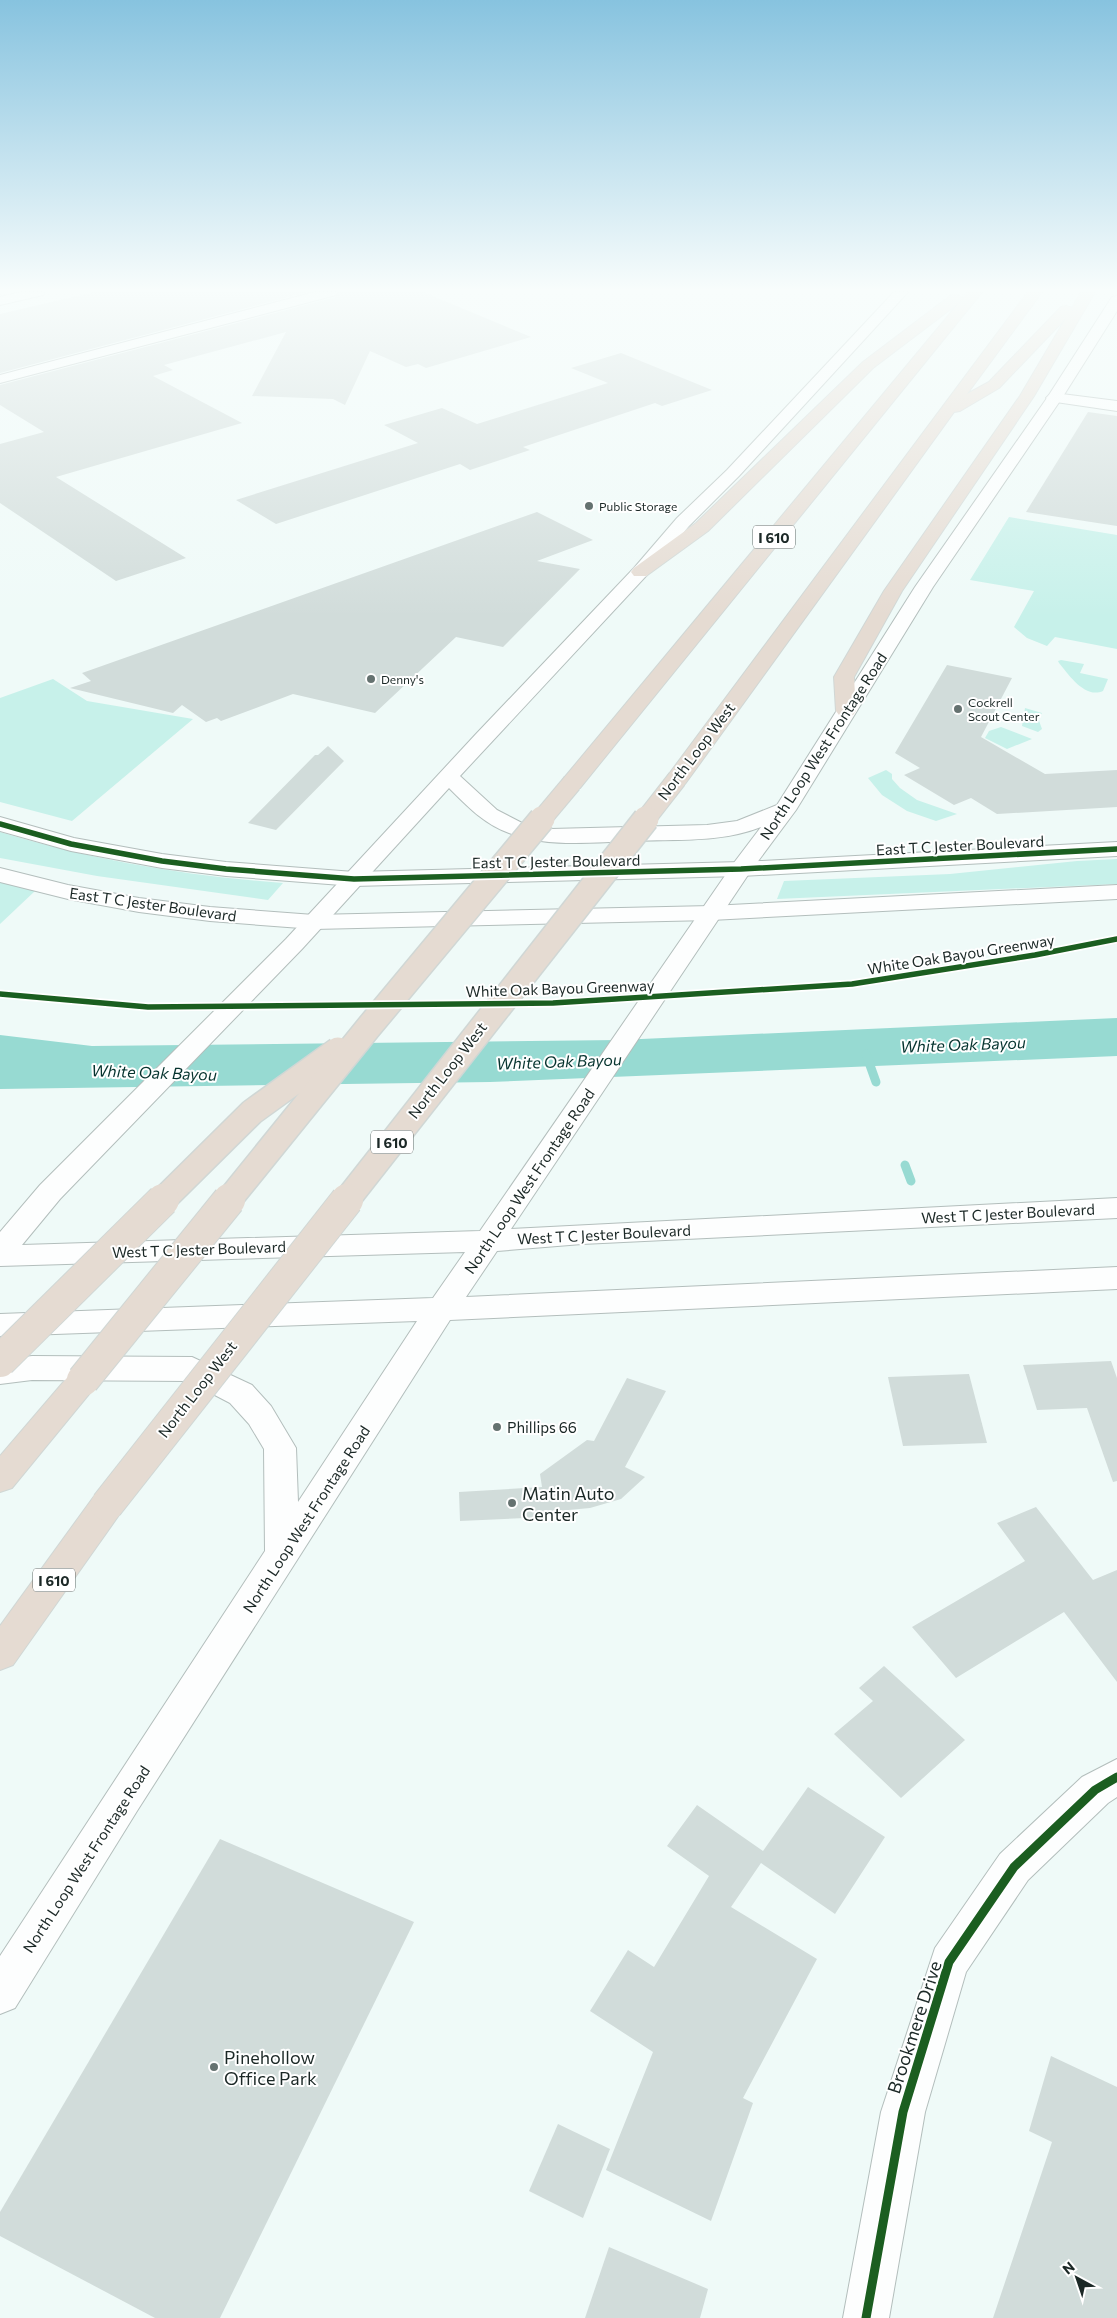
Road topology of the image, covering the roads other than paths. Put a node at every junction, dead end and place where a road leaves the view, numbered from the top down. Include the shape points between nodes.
1 (801, 400) edge
2 (832, 400) edge
3 (886, 400) edge
4 (956, 400) edge
5 (969, 400) edge
6 (1024, 400) edge
7 (1053, 400) edge
8 (1091, 400) edge
9 (1117, 406) edge
10 (947, 413) junction
11 (640, 572) junction
12 (846, 711) junction
13 (449, 776) junction
14 (785, 810) junction
15 (0, 824) edge
16 (1117, 849) edge
17 (741, 869) junction
18 (0, 874) edge
19 (354, 879) junction
20 (1117, 892) edge
21 (711, 913) junction
22 (314, 922) junction
23 (368, 1028) junction
24 (1117, 1208) edge
25 (488, 1241) junction
26 (0, 1251) edge
27 (0, 1256) edge
28 (1117, 1278) edge
29 (443, 1308) junction
30 (0, 1325) edge
31 (0, 1361) edge
32 (0, 1372) edge
33 (0, 1480) edge
34 (282, 1554) junction
35 (0, 1654) edge
36 (1117, 1777) edge
37 (0, 1993) edge
38 (866, 2318) edge

1 - 11 main road via 683,522
2 - 11 highway via 702,527
3 - 23 highway, I 610, bridge
4 - 10 highway, North Loop West / I 610
5 - 10 highway
6 - 12 highway via 888,599 844,677
7 - 12 main road, North Loop West Frontage Road via 924,588
8 - 9 main road
10 - 35 highway, North Loop West / I 610, bridge via 677,778 107,1505
11 - 13 main road
12 - 14 main road, North Loop West Frontage Road
13 - 14 main road via 489,815 517,829 551,836 707,832 742,828
13 - 19 main road
14 - 17 main road, North Loop West Frontage Road
15 - 19 main road, East T C Jester Boulevard via 71,844 162,861
16 - 17 main road, East T C Jester Boulevard
17 - 19 main road, East T C Jester Boulevard
17 - 21 main road, North Loop West Frontage Road
18 - 22 main road, East T C Jester Boulevard via 68,892 148,906
19 - 22 main road
20 - 21 main road, East T C Jester Boulevard
21 - 22 main road, East T C Jester Boulevard
21 - 25 main road, North Loop West Frontage Road
22 - 26 main road via 50,1192
23 - 31 highway, bridge via 252,1112
23 - 33 highway, I 610, bridge
24 - 25 main road, West T C Jester Boulevard
25 - 27 main road, West T C Jester Boulevard
25 - 29 main road, North Loop West Frontage Road
28 - 29 main road
29 - 30 main road
29 - 34 main road, North Loop West Frontage Road
32 - 34 main road via 32,1368 192,1369 241,1394 260,1415 280,1448
34 - 37 main road, North Loop West Frontage Road
36 - 38 main road, Brookmere Drive via 1094,1790 1014,1867 949,1962 902,2112

